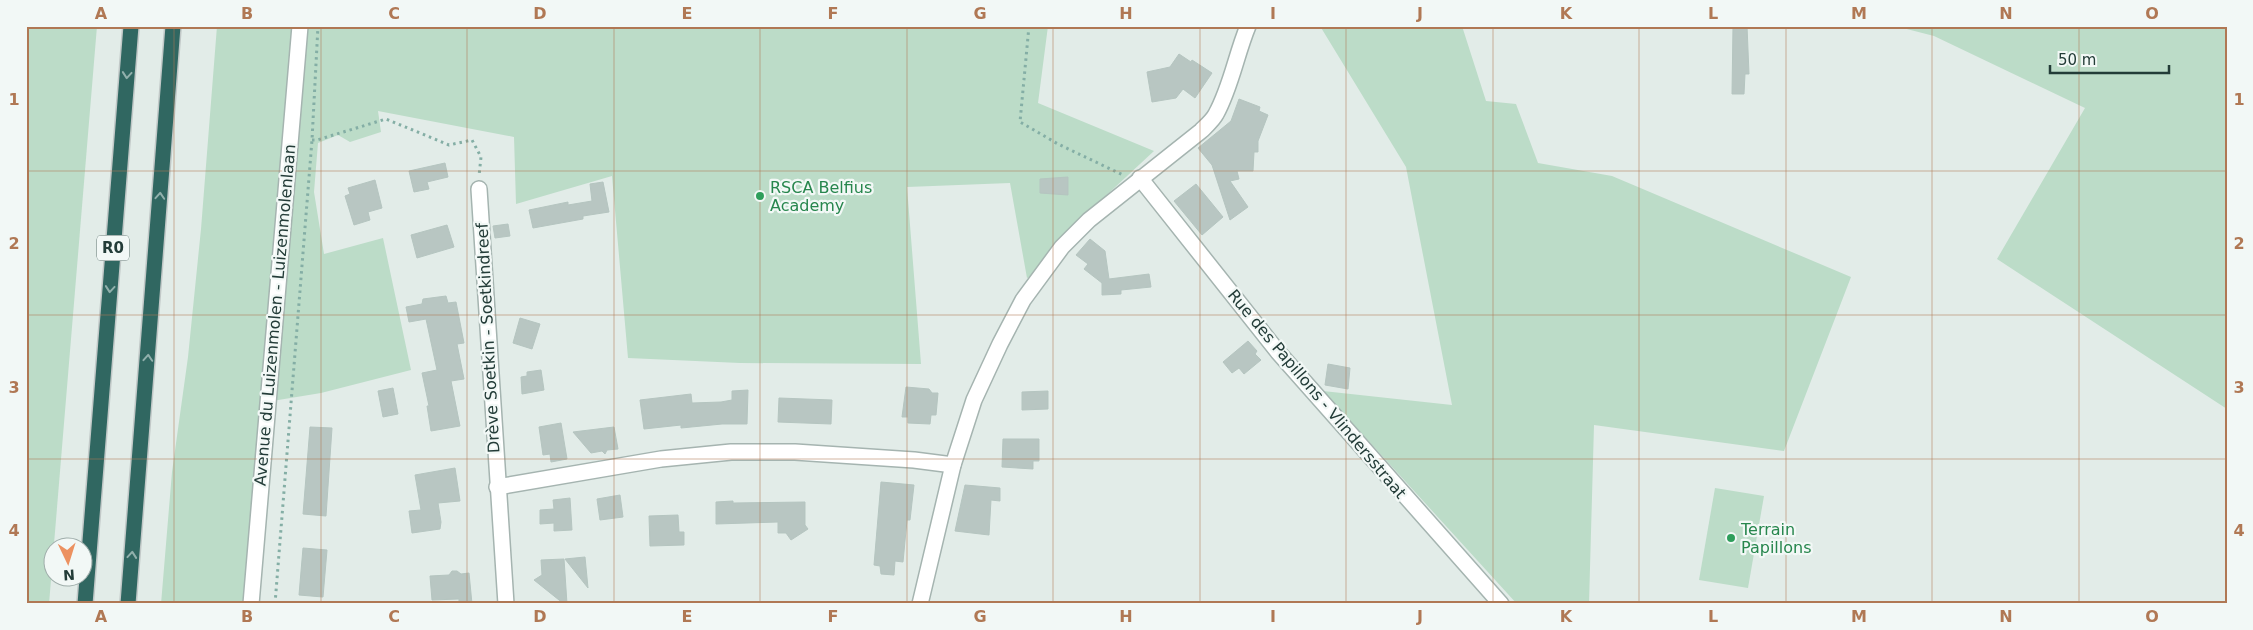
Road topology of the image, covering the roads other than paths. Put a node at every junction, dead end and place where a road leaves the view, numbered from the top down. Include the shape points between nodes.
1 (131, 26) edge
2 (173, 26) edge
3 (300, 26) edge
4 (1248, 26) edge
5 (1136, 181) junction
6 (478, 190) road end
7 (953, 465) junction
8 (497, 487) junction
9 (85, 604) edge
10 (128, 604) edge
11 (251, 604) edge
12 (506, 604) edge
13 (920, 604) edge
14 (1501, 604) edge

1 -> 9 highway, R0
10 -> 2 highway
3 - 11 street, Avenue du Luizenmolen - Luizenmolenlaan
4 - 5 street via 1216,116
5 - 7 street via 1062,247 1023,300 974,400
5 - 14 street, Rue des Papillons - Vlindersstraat via 1278,352
6 - 8 street, Drève Soetkin - Soetkindreef
7 - 8 street via 795,452 730,452 633,464
7 - 13 street
8 - 12 street, Drève Soetkin - Soetkindreef

